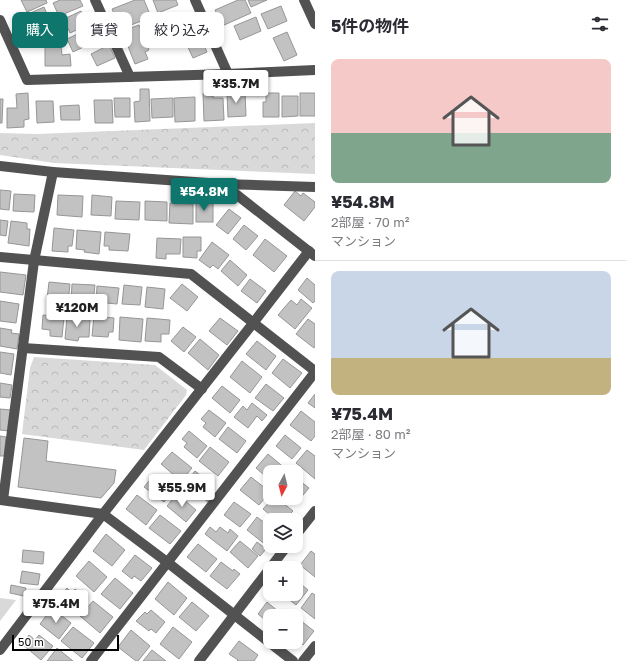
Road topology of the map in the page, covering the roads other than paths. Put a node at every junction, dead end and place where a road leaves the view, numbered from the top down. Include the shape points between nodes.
1 (95, 0) edge
2 (195, 0) edge
3 (304, 0) edge
4 (0, 20) edge
5 (315, 24) edge
6 (315, 70) edge
7 (228, 74) junction
8 (130, 77) junction
9 (0, 166) edge
10 (53, 172) junction
11 (224, 184) junction
12 (315, 187) edge
13 (312, 253) edge
14 (0, 257) edge
15 (34, 261) junction
16 (254, 322) junction
17 (23, 348) junction
18 (315, 372) edge
19 (202, 389) junction
20 (2, 500) edge
21 (315, 511) edge
22 (103, 514) junction
23 (303, 526) edge
24 (282, 553) edge
25 (167, 562) junction
26 (234, 614) junction
27 (315, 646) edge
28 (0, 650) edge
29 (90, 661) edge
30 (198, 661) edge
31 (293, 661) edge
32 (303, 661) edge

1 - 8 street
2 - 7 street
3 - 5 street
4 - 8 street via 27,80
6 - 7 street
7 - 8 street
9 - 10 street
10 - 11 street
10 - 15 street
11 - 12 street
11 - 13 street
13 - 16 street
14 - 15 street
15 - 16 street via 191,274
15 - 17 street
16 - 18 street
16 - 19 street
17 - 19 street via 159,357
17 - 20 street
18 - 25 street
19 - 22 street
20 - 22 street
21 - 23 street
22 - 25 street
22 - 28 street
24 - 26 street
25 - 26 street
25 - 29 street
26 - 30 street
26 - 31 street
27 - 32 street

